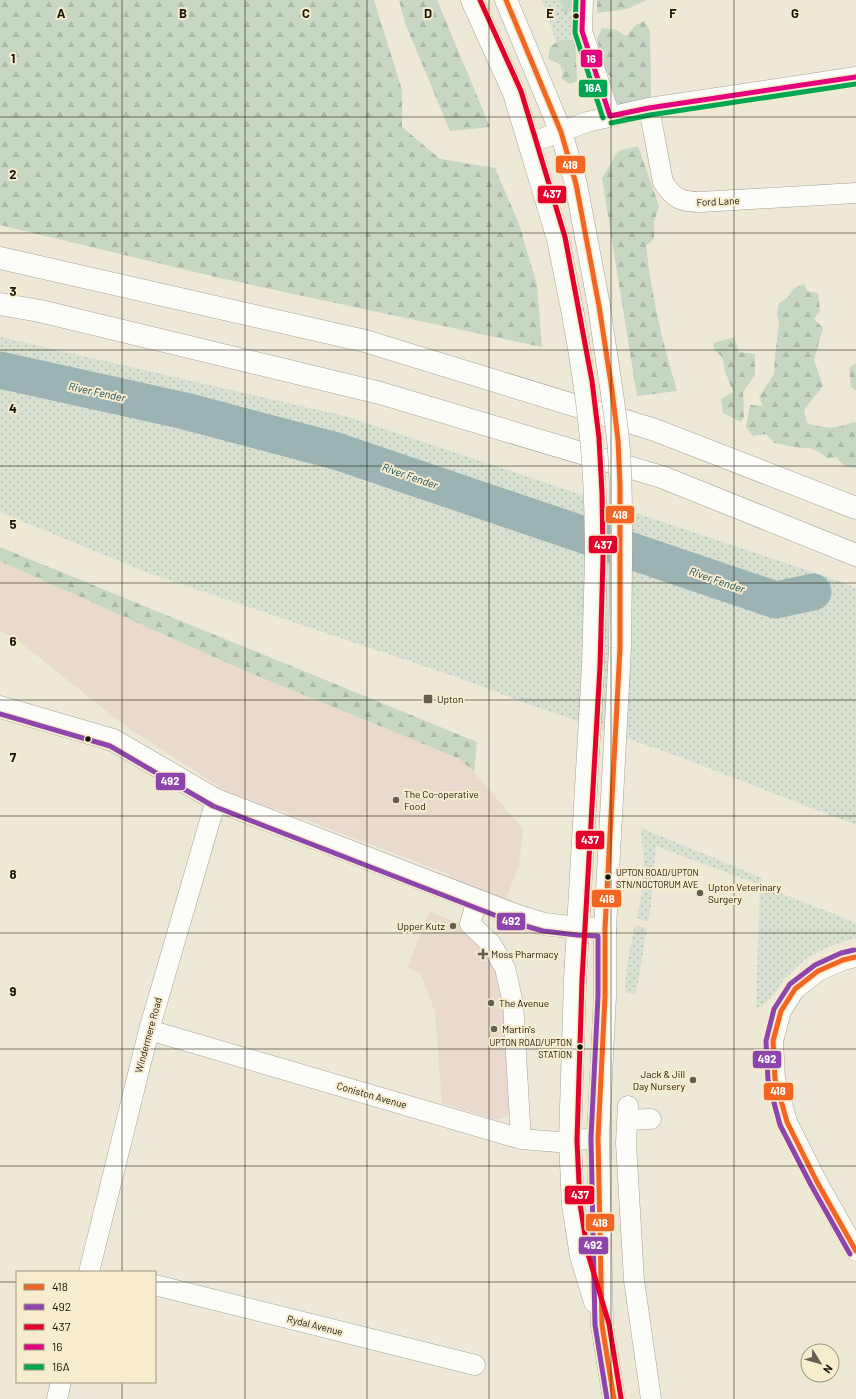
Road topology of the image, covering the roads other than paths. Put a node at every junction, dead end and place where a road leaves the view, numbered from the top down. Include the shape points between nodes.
1 (472, 0) edge
2 (506, 0) edge
3 (583, 0) edge
4 (856, 77) edge
5 (649, 108) junction
6 (610, 116) junction
7 (561, 132) junction
8 (530, 143) junction
9 (856, 193) edge
10 (0, 258) edge
11 (0, 304) edge
12 (856, 508) edge
13 (856, 555) edge
14 (0, 707) edge
15 (216, 800) junction
16 (477, 900) junction
17 (578, 928) junction
18 (605, 929) junction
19 (856, 957) edge
20 (149, 1030) junction
21 (651, 1119) dead end
22 (598, 1138) junction
23 (521, 1139) junction
24 (570, 1141) junction
25 (856, 1251) edge
26 (93, 1271) edge
27 (156, 1285) edge
28 (602, 1324) junction
29 (475, 1365) dead end
30 (61, 1383) edge
31 (57, 1399) edge
32 (614, 1399) edge
33 (651, 1399) edge

1 - 8 main road via 514,93
2 - 7 main road
3 - 6 street via 582,31
4 - 5 street
5 - 6 street
5 - 9 street, Ford Lane via 663,182 678,198 700,202
6 - 7 street
7 - 8 street
7 - 18 main road, bridge via 576,184 612,390 618,440 620,648
8 - 17 main road, bridge via 558,239 585,382 592,439 596,557 593,666
10 - 12 main road via 365,341 655,430
11 - 13 main road via 48,313 380,393 662,478
14 - 15 main road via 113,740
15 - 16 main road
15 - 20 street, Windermere Road
16 - 17 main road via 544,924
16 - 23 street via 470,924 491,944 505,968 513,1004
17 - 18 main road
17 - 24 main road
18 - 22 main road via 605,996
19 - 25 street via 818,971 796,989 781,1011 773,1041 775,1079 787,1122
20 - 23 street, Coniston Avenue
20 - 26 street, Windermere Road
21 - 33 street via 628,1113 626,1143 634,1280
22 - 24 street, Coniston Avenue
22 - 28 main road
23 - 24 street, Coniston Avenue
24 - 28 main road via 573,1205 581,1256
27 - 29 street, Rydal Avenue
28 - 32 main road
30 - 31 street

